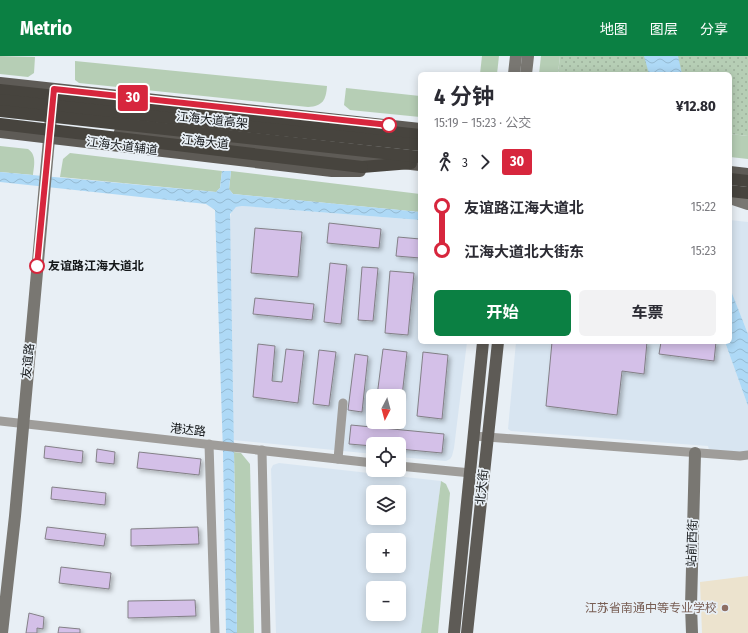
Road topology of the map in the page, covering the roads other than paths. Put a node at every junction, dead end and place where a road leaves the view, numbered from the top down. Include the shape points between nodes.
1 (516, 56) edge
2 (528, 56) edge
3 (514, 72) edge
4 (526, 72) edge
5 (0, 84) edge
6 (0, 90) edge
7 (0, 94) edge
8 (53, 94) junction
9 (0, 100) edge
10 (0, 112) edge
11 (0, 119) edge
12 (0, 124) edge
13 (50, 125) junction
14 (418, 129) edge
15 (0, 132) edge
16 (418, 134) edge
17 (50, 137) junction
18 (418, 139) edge
19 (418, 145) edge
20 (417, 162) edge
21 (362, 169) junction
22 (732, 172) edge
23 (748, 174) edge
24 (732, 179) edge
25 (748, 181) edge
26 (732, 191) edge
27 (748, 192) edge
28 (732, 197) edge
29 (732, 198) edge
30 (748, 199) edge
31 (748, 204) edge
32 (483, 344) edge
33 (498, 344) edge
34 (343, 403) dead end
35 (0, 421) edge
36 (22, 424) junction
37 (474, 436) junction
38 (487, 438) junction
39 (209, 444) junction
40 (262, 450) junction
41 (695, 453) junction
42 (748, 455) edge
43 (338, 460) junction
44 (366, 462) edge
45 (406, 467) edge
46 (471, 473) junction
47 (2, 633) edge
48 (215, 633) edge
49 (266, 633) edge
50 (454, 633) edge
51 (467, 633) edge
52 (692, 633) edge

1 - 3 street
2 - 4 street
5 - 8 main road
6 - 16 highway, bridge
7 - 8 main road
8 - 13 street, 友谊路
8 - 14 main road
8 - 18 main road
9 - 19 highway, 江海大道高架, bridge
10 - 20 highway, 江海大道高架, bridge
11 - 13 main road, 江海大道
12 - 21 highway, bridge
13 - 17 street, 友谊路
13 - 20 main road, 江海大道
15 - 17 main road, 江海大道辅道
17 - 21 main road, 江海大道辅道 via 332,170
17 - 36 street, 友谊路
20 - 21 highway
22 - 23 main road
24 - 25 highway
26 - 27 highway
28 - 30 main road
29 - 31 street
32 - 37 main road, 北大街
33 - 38 main road, 北大街
34 - 43 street
35 - 36 street, 港达路
36 - 39 street, 港达路
36 - 47 street, 友谊路 via 15,522
37 - 38 street
37 - 46 main road, 北大街
38 - 41 street
38 - 51 main road, 北大街
39 - 40 street, 港达路
39 - 48 street
40 - 43 street, 港达路
40 - 49 street
41 - 42 street
41 - 52 street, 站前西街
43 - 44 street, 港达路
45 - 46 street
46 - 50 main road, 北大街

